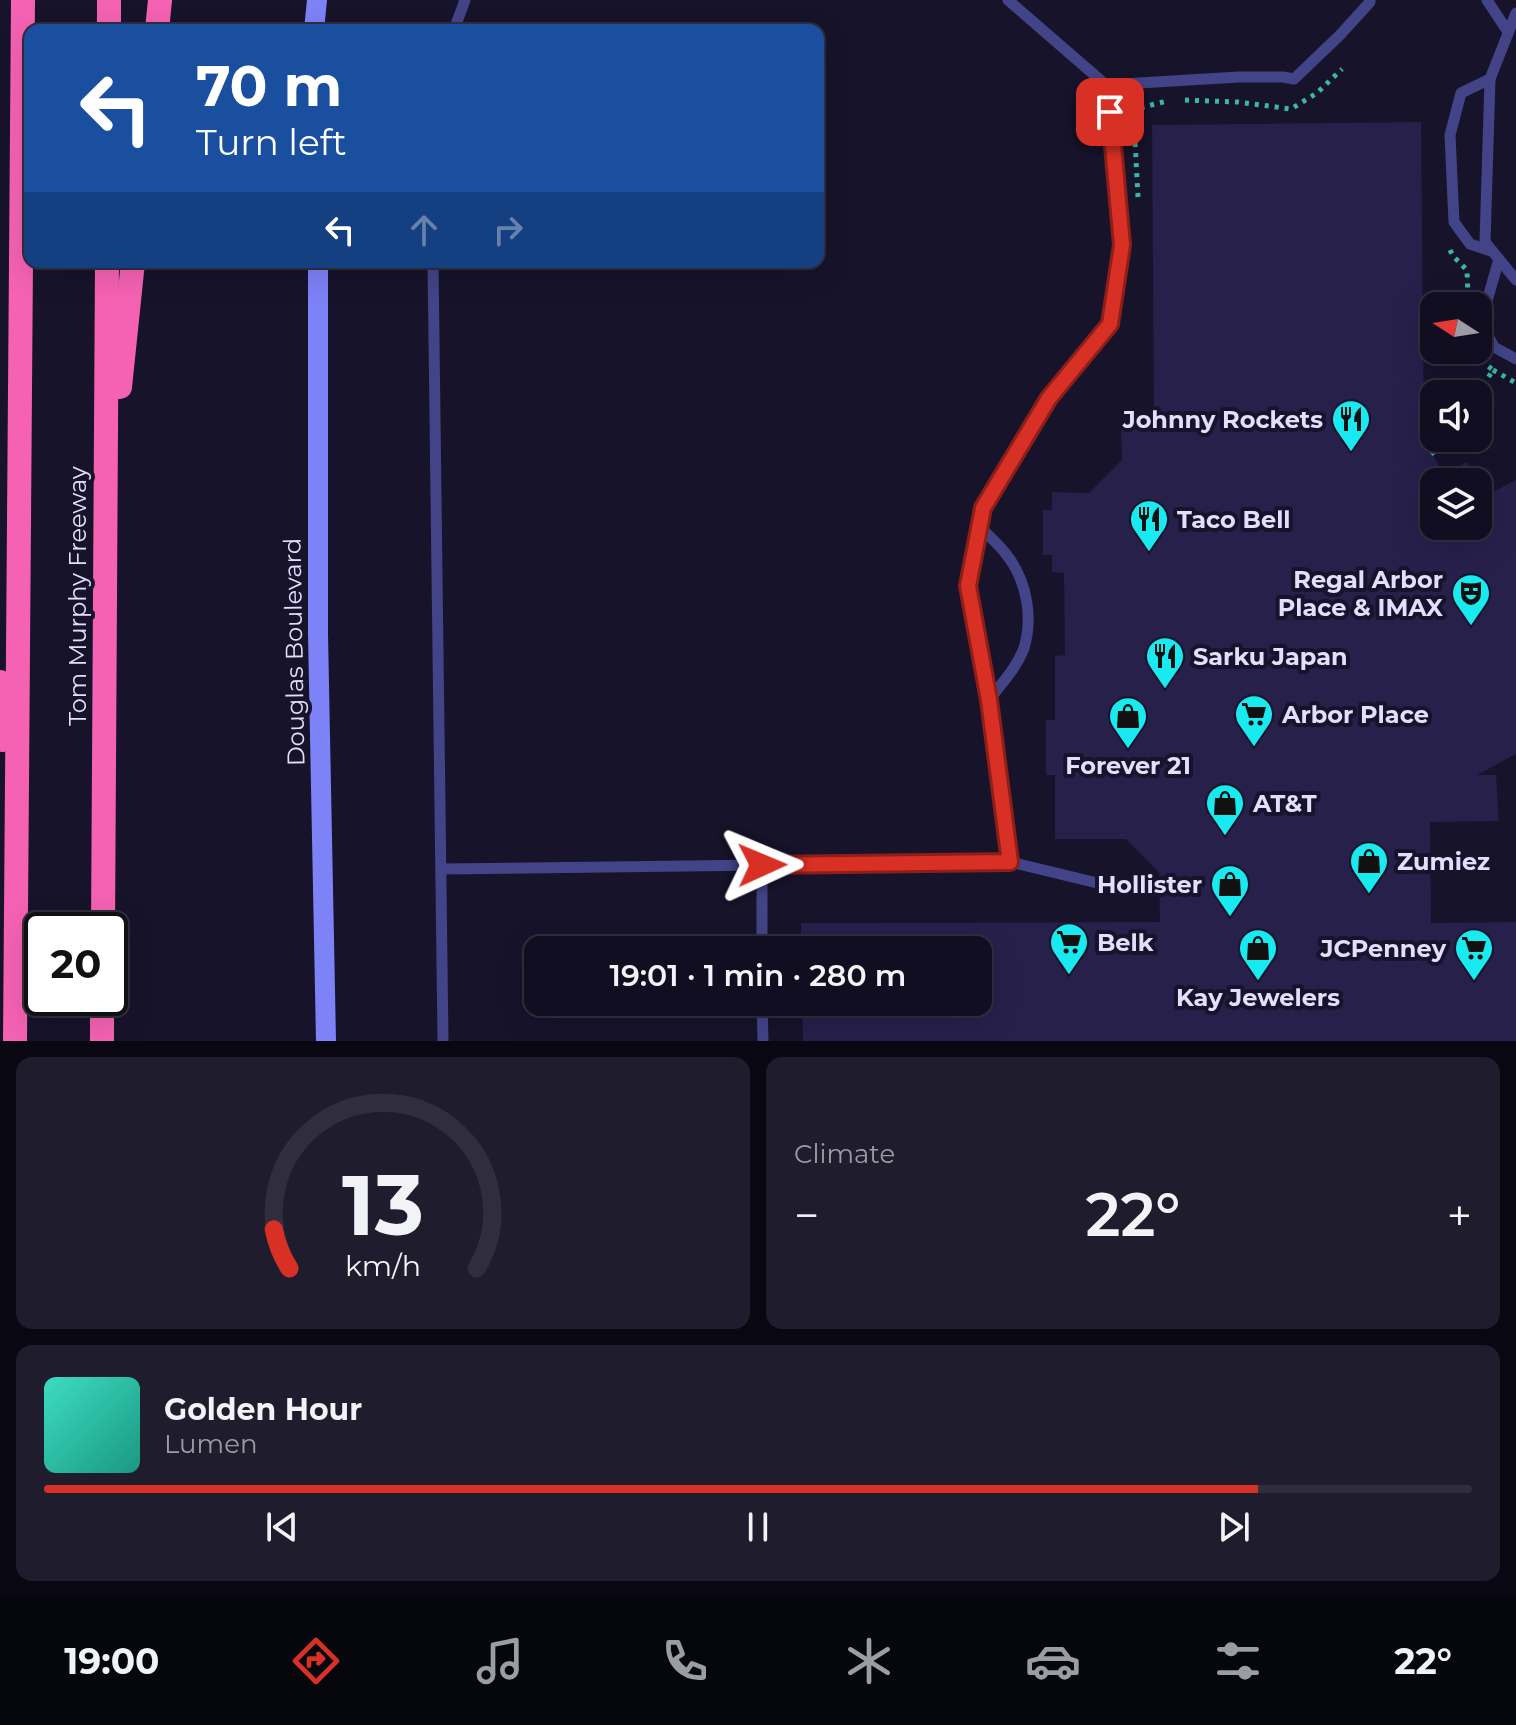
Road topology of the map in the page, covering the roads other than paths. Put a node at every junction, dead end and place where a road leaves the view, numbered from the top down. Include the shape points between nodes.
1 (23, 0) edge
2 (109, 0) edge
3 (160, 0) edge
4 (317, 0) edge
5 (465, 0) edge
6 (1008, 0) edge
7 (1370, 0) edge
8 (1487, 0) edge
9 (1516, 13) edge
10 (109, 24) edge
11 (158, 24) edge
12 (315, 24) edge
13 (456, 24) edge
14 (1508, 32) junction
15 (1490, 79) junction
16 (1106, 85) junction
17 (1496, 256) junction
18 (107, 268) edge
19 (132, 268) edge
20 (318, 268) edge
21 (433, 268) edge
22 (1516, 280) edge
23 (1516, 359) edge
24 (106, 525) junction
25 (979, 526) junction
26 (0, 682) edge
27 (989, 700) junction
28 (1010, 862) junction
29 (762, 865) junction
30 (441, 869) junction
31 (1118, 888) dead end
32 (103, 912) edge
33 (762, 936) edge
34 (102, 1016) edge
35 (762, 1016) edge
36 (15, 1041) edge
37 (102, 1041) edge
38 (326, 1041) edge
39 (443, 1041) edge
40 (763, 1041) edge

1 - 36 highway
2 - 10 highway
3 - 11 highway
4 - 12 main road
5 - 13 lane
6 - 16 lane
7 - 16 lane via 1294,79
8 - 14 lane
9 - 14 lane
14 - 15 lane
15 - 17 lane via 1485,242
15 - 17 lane via 1461,93 1450,135 1454,222 1470,244
16 - 25 lane via 1122,245 1110,324 1049,398 983,508
17 - 22 lane
17 - 23 lane via 1481,322 1494,347
18 - 24 highway, Tom Murphy Freeway
19 - 24 highway
20 - 38 main road, Douglas Boulevard
21 - 30 lane
24 - 32 highway, Tom Murphy Freeway
25 - 27 lane via 968,586
25 - 27 lane via 1008,556 1027,599 1024,648
26 - 36 highway
27 - 28 lane
28 - 29 lane
28 - 31 lane
29 - 30 lane
29 - 33 lane
30 - 39 lane
34 - 37 highway
35 - 40 lane

